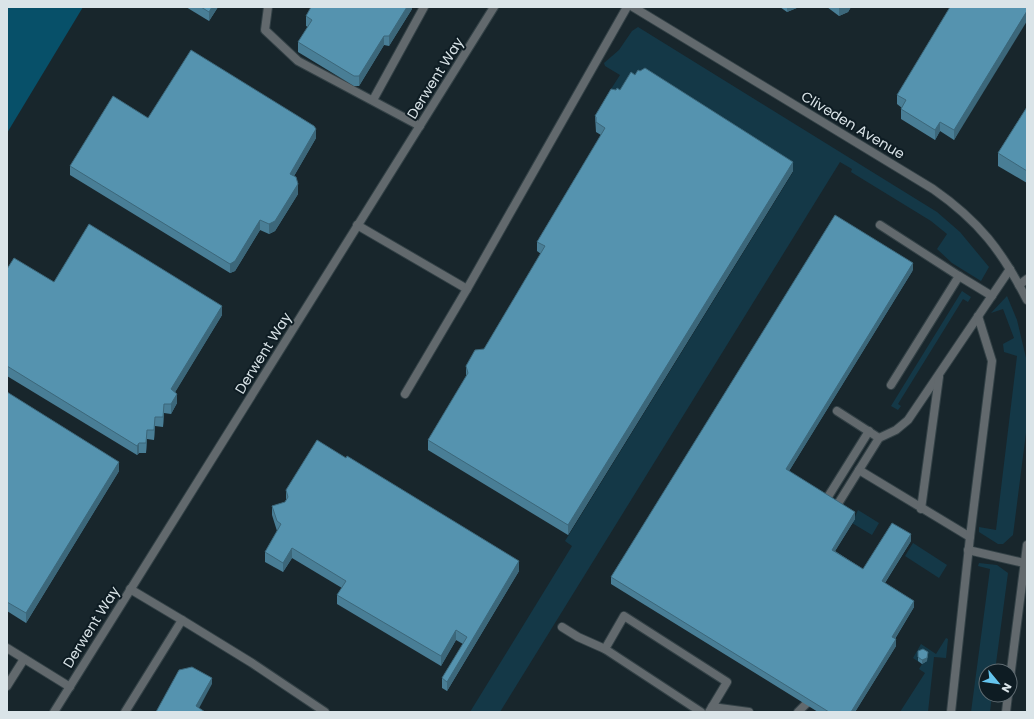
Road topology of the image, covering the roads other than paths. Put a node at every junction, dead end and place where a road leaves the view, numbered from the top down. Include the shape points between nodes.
1 (268, 7) edge
2 (424, 7) edge
3 (494, 7) edge
4 (627, 7) edge
5 (633, 7) edge
6 (373, 100) junction
7 (420, 126) junction
8 (880, 225) dead end
9 (357, 226) junction
10 (1010, 269) junction
11 (959, 276) junction
12 (1027, 279) edge
13 (1019, 284) junction
14 (467, 289) junction
15 (992, 296) junction
16 (1027, 300) edge
17 (978, 316) junction
18 (939, 375) junction
19 (891, 385) dead end
20 (405, 394) dead end
21 (837, 411) dead end
22 (869, 431) junction
23 (879, 438) junction
24 (859, 470) junction
25 (826, 500) edge
26 (836, 507) edge
27 (921, 509) junction
28 (970, 537) junction
29 (1027, 545) edge
30 (968, 550) junction
31 (1024, 563) junction
32 (130, 589) junction
33 (182, 620) junction
34 (562, 627) dead end
35 (7, 648) edge
36 (604, 649) junction
37 (24, 659) junction
38 (1012, 663) edge
39 (7, 686) edge
40 (70, 686) junction
41 (806, 704) edge
42 (711, 709) edge
43 (54, 712) edge
44 (125, 712) edge
45 (325, 712) edge
46 (701, 712) edge
47 (749, 712) edge
48 (798, 712) edge
49 (951, 712) edge

1 - 6 street via 265,30 298,61
2 - 6 street
3 - 7 street, Derwent Way
4 - 14 street
5 - 10 street, Cliveden Avenue via 933,189 970,217 990,238
6 - 7 street
7 - 9 street, Derwent Way
8 - 11 street
9 - 14 street
9 - 32 street, Derwent Way
10 - 13 street, Cliveden Avenue
10 - 15 street
11 - 15 street
11 - 19 street
12 - 13 street
13 - 16 street, Cliveden Avenue
14 - 20 street
15 - 17 street
17 - 18 street
17 - 28 street via 992,361
18 - 23 street via 908,420 896,430
18 - 27 street
21 - 22 street
22 - 23 street
22 - 25 street
23 - 24 street
24 - 26 street
24 - 27 street
27 - 28 street
28 - 30 street
29 - 31 street
30 - 31 street
30 - 49 street
31 - 38 street
32 - 33 street
32 - 40 street, Derwent Way
33 - 44 street
33 - 45 street
34 - 36 street
35 - 37 street
36 - 42 street via 624,616 727,682
36 - 46 street
37 - 39 street
37 - 40 street
40 - 43 street, Derwent Way
41 - 48 street
42 - 47 street

